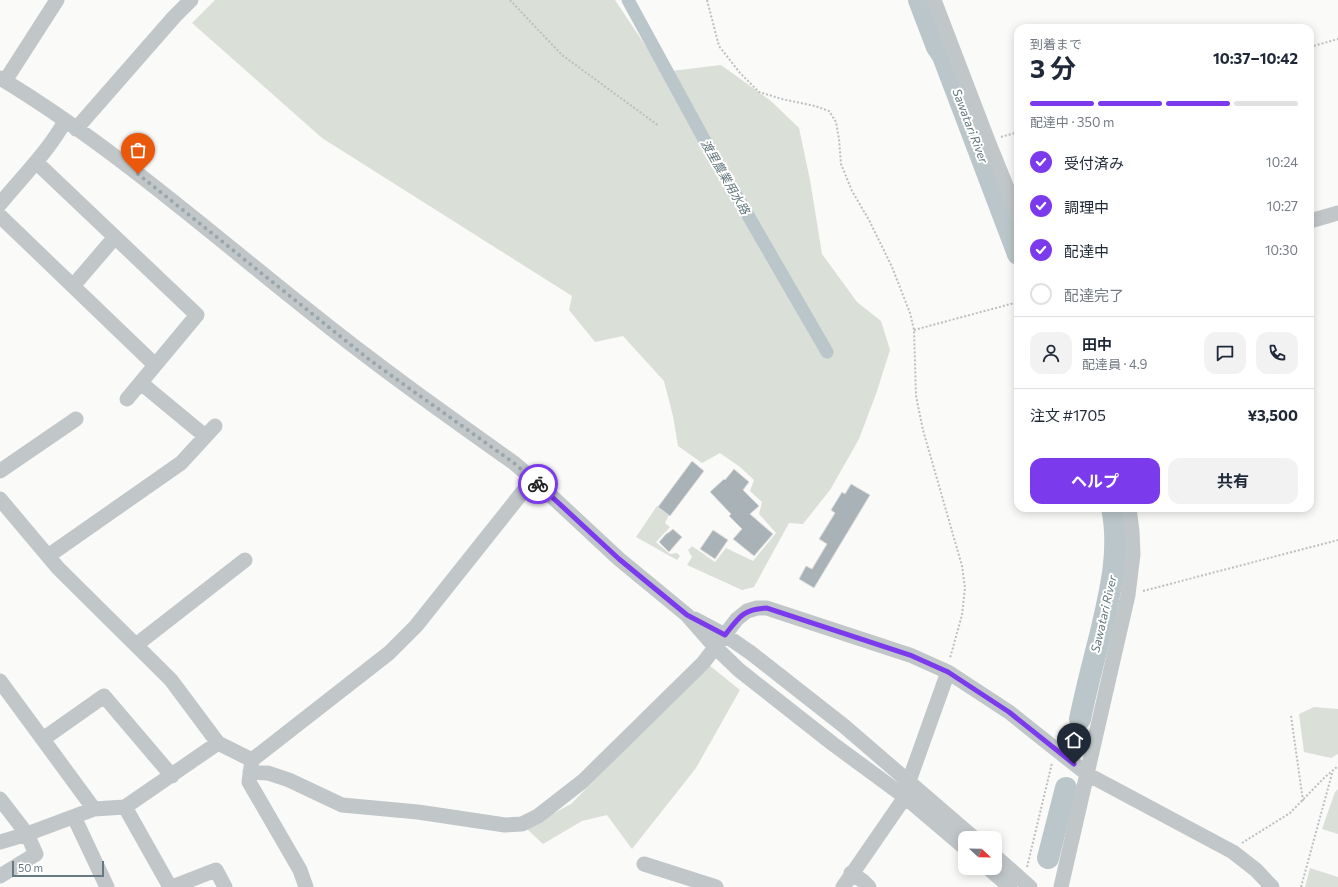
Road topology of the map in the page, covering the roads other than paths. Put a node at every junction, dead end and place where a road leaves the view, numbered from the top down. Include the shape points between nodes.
1 (57, 0) edge
2 (191, 0) edge
3 (934, 0) edge
4 (2, 80) edge
5 (71, 125) junction
6 (36, 162) junction
7 (5, 187) edge
8 (0, 204) edge
9 (1014, 205) edge
10 (1338, 213) edge
11 (0, 216) edge
12 (1314, 220) edge
13 (115, 237) junction
14 (73, 286) junction
15 (155, 365) junction
16 (141, 383) junction
17 (127, 399) dead end
18 (76, 419) dead end
19 (0, 471) edge
20 (533, 479) junction
21 (0, 499) edge
22 (1130, 512) edge
23 (48, 556) junction
24 (245, 560) dead end
25 (687, 615) junction
26 (725, 635) junction
27 (136, 645) junction
28 (715, 647) junction
29 (946, 671) junction
30 (0, 681) edge
31 (43, 739) junction
32 (218, 743) junction
33 (250, 766) junction
34 (1087, 774) junction
35 (172, 776) junction
36 (909, 781) junction
37 (905, 797) junction
38 (0, 799) edge
39 (125, 808) junction
40 (94, 809) junction
41 (74, 817) junction
42 (966, 831) edge
43 (27, 834) junction
44 (0, 842) edge
45 (958, 842) edge
46 (1002, 862) edge
47 (644, 864) dead end
48 (851, 873) junction
49 (996, 875) edge
50 (0, 876) edge
51 (107, 887) edge
52 (171, 887) edge
53 (225, 887) edge
54 (306, 887) edge
55 (716, 887) edge
56 (843, 887) edge
57 (869, 887) edge
58 (1010, 887) edge
59 (1030, 887) edge
60 (1061, 887) edge
61 (1272, 887) edge

1 - 4 street
2 - 5 street
3 - 9 street
4 - 5 street
5 - 6 street via 59,132
5 - 20 street via 146,181 371,361
6 - 7 street
6 - 13 street
7 - 8 street
10 - 12 street
11 - 14 street
13 - 14 street
13 - 15 street via 197,315
14 - 15 street
15 - 16 street
16 - 17 street
16 - 23 street via 210,431 182,463
18 - 19 street
20 - 25 street via 619,559
20 - 33 street via 416,626 389,653
21 - 23 street
22 - 34 street via 1133,554 1128,595
23 - 27 street
24 - 27 street
25 - 26 street
25 - 28 street
26 - 28 street
26 - 29 street via 747,611 767,608 910,655
26 - 36 street via 751,652
27 - 32 street via 171,680
28 - 33 street via 703,663 583,781 538,816 522,824 504,825 418,812 342,805 289,780
28 - 37 street via 833,744
29 - 34 street via 1009,712
29 - 36 street
30 - 31 street
31 - 35 street via 104,696
31 - 40 street
32 - 33 street
32 - 35 street
33 - 54 street via 249,782 300,870
34 - 60 street
34 - 61 street via 1233,852
35 - 39 street
36 - 42 street
37 - 45 street
37 - 48 street
38 - 43 street
39 - 40 street
39 - 52 street
40 - 41 street
41 - 43 street
41 - 51 street
43 - 44 street
43 - 50 street via 36,854
46 - 59 street
47 - 55 street
48 - 56 street
48 - 57 street
49 - 58 street
52 - 53 street via 216,870

